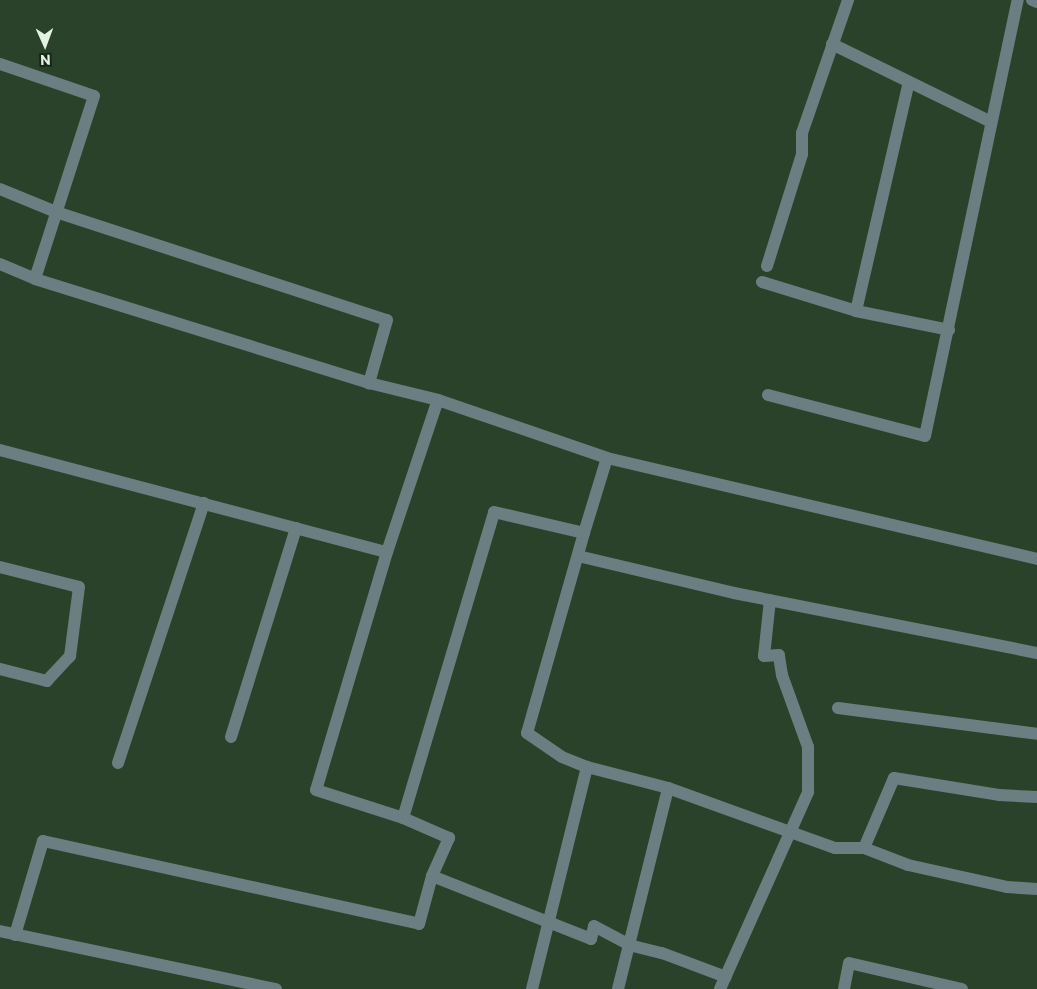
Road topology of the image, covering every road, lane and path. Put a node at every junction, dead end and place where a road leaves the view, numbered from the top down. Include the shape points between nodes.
1 (848, 0) edge
2 (1018, 0) edge
3 (1032, 0) edge
4 (1037, 2) edge
5 (832, 44) junction
6 (0, 64) edge
7 (909, 82) junction
8 (991, 122) junction
9 (0, 189) edge
10 (56, 212) junction
11 (0, 264) edge
12 (767, 266) dead end
13 (35, 279) junction
14 (762, 282) dead end
15 (856, 311) junction
16 (949, 330) junction
17 (369, 383) junction
18 (768, 395) dead end
19 (438, 400) junction
20 (0, 450) edge
21 (607, 458) junction
22 (204, 503) junction
23 (296, 528) junction
24 (584, 533) junction
25 (386, 552) junction
26 (578, 556) junction
27 (1037, 558) edge
28 (0, 567) edge
29 (770, 600) junction
30 (1037, 653) edge
31 (0, 669) edge
32 (838, 708) dead end
33 (1037, 734) edge
34 (231, 737) dead end
35 (118, 763) dead end
36 (587, 767) junction
37 (668, 788) junction
38 (1037, 797) edge
39 (403, 818) junction
40 (790, 834) junction
41 (864, 848) junction
42 (432, 876) junction
43 (1037, 889) edge
44 (547, 923) junction
45 (0, 931) edge
46 (14, 935) junction
47 (629, 945) junction
48 (724, 986) edge
49 (276, 989) edge
50 (532, 989) edge
51 (618, 989) edge
52 (844, 989) edge
53 (962, 989) edge

1 - 5 street
2 - 8 street
3 - 4 street
5 - 7 street
5 - 12 street via 802,134 802,154
6 - 10 street via 94,96
7 - 8 street
7 - 15 street
8 - 16 street
9 - 10 street
10 - 13 street
10 - 17 street via 387,320
11 - 13 street
13 - 17 street
14 - 15 street
15 - 16 street
16 - 18 street via 925,436
17 - 19 street
19 - 21 street
19 - 25 street
20 - 22 street
21 - 24 street
21 - 27 street
22 - 23 street
22 - 35 street
23 - 25 street
23 - 34 street
24 - 26 street
24 - 39 street via 494,512
25 - 39 street via 316,790
26 - 29 street
26 - 36 street via 528,733 562,758
28 - 31 street via 79,587 70,656 47,681
29 - 30 street
29 - 40 street via 764,656 779,655 782,675 808,747 808,792
32 - 33 street
36 - 37 street
36 - 44 street
37 - 40 street via 744,813
37 - 47 street
38 - 41 street via 1000,795 894,778
39 - 42 street via 449,838
40 - 41 street via 835,848
40 - 48 street
41 - 43 street via 908,865 1007,887
42 - 44 street
42 - 46 street via 419,924 43,841
44 - 47 street via 591,939 594,926
44 - 50 street
45 - 46 street
46 - 49 street
47 - 48 street via 662,953
47 - 51 street
52 - 53 street via 849,964

